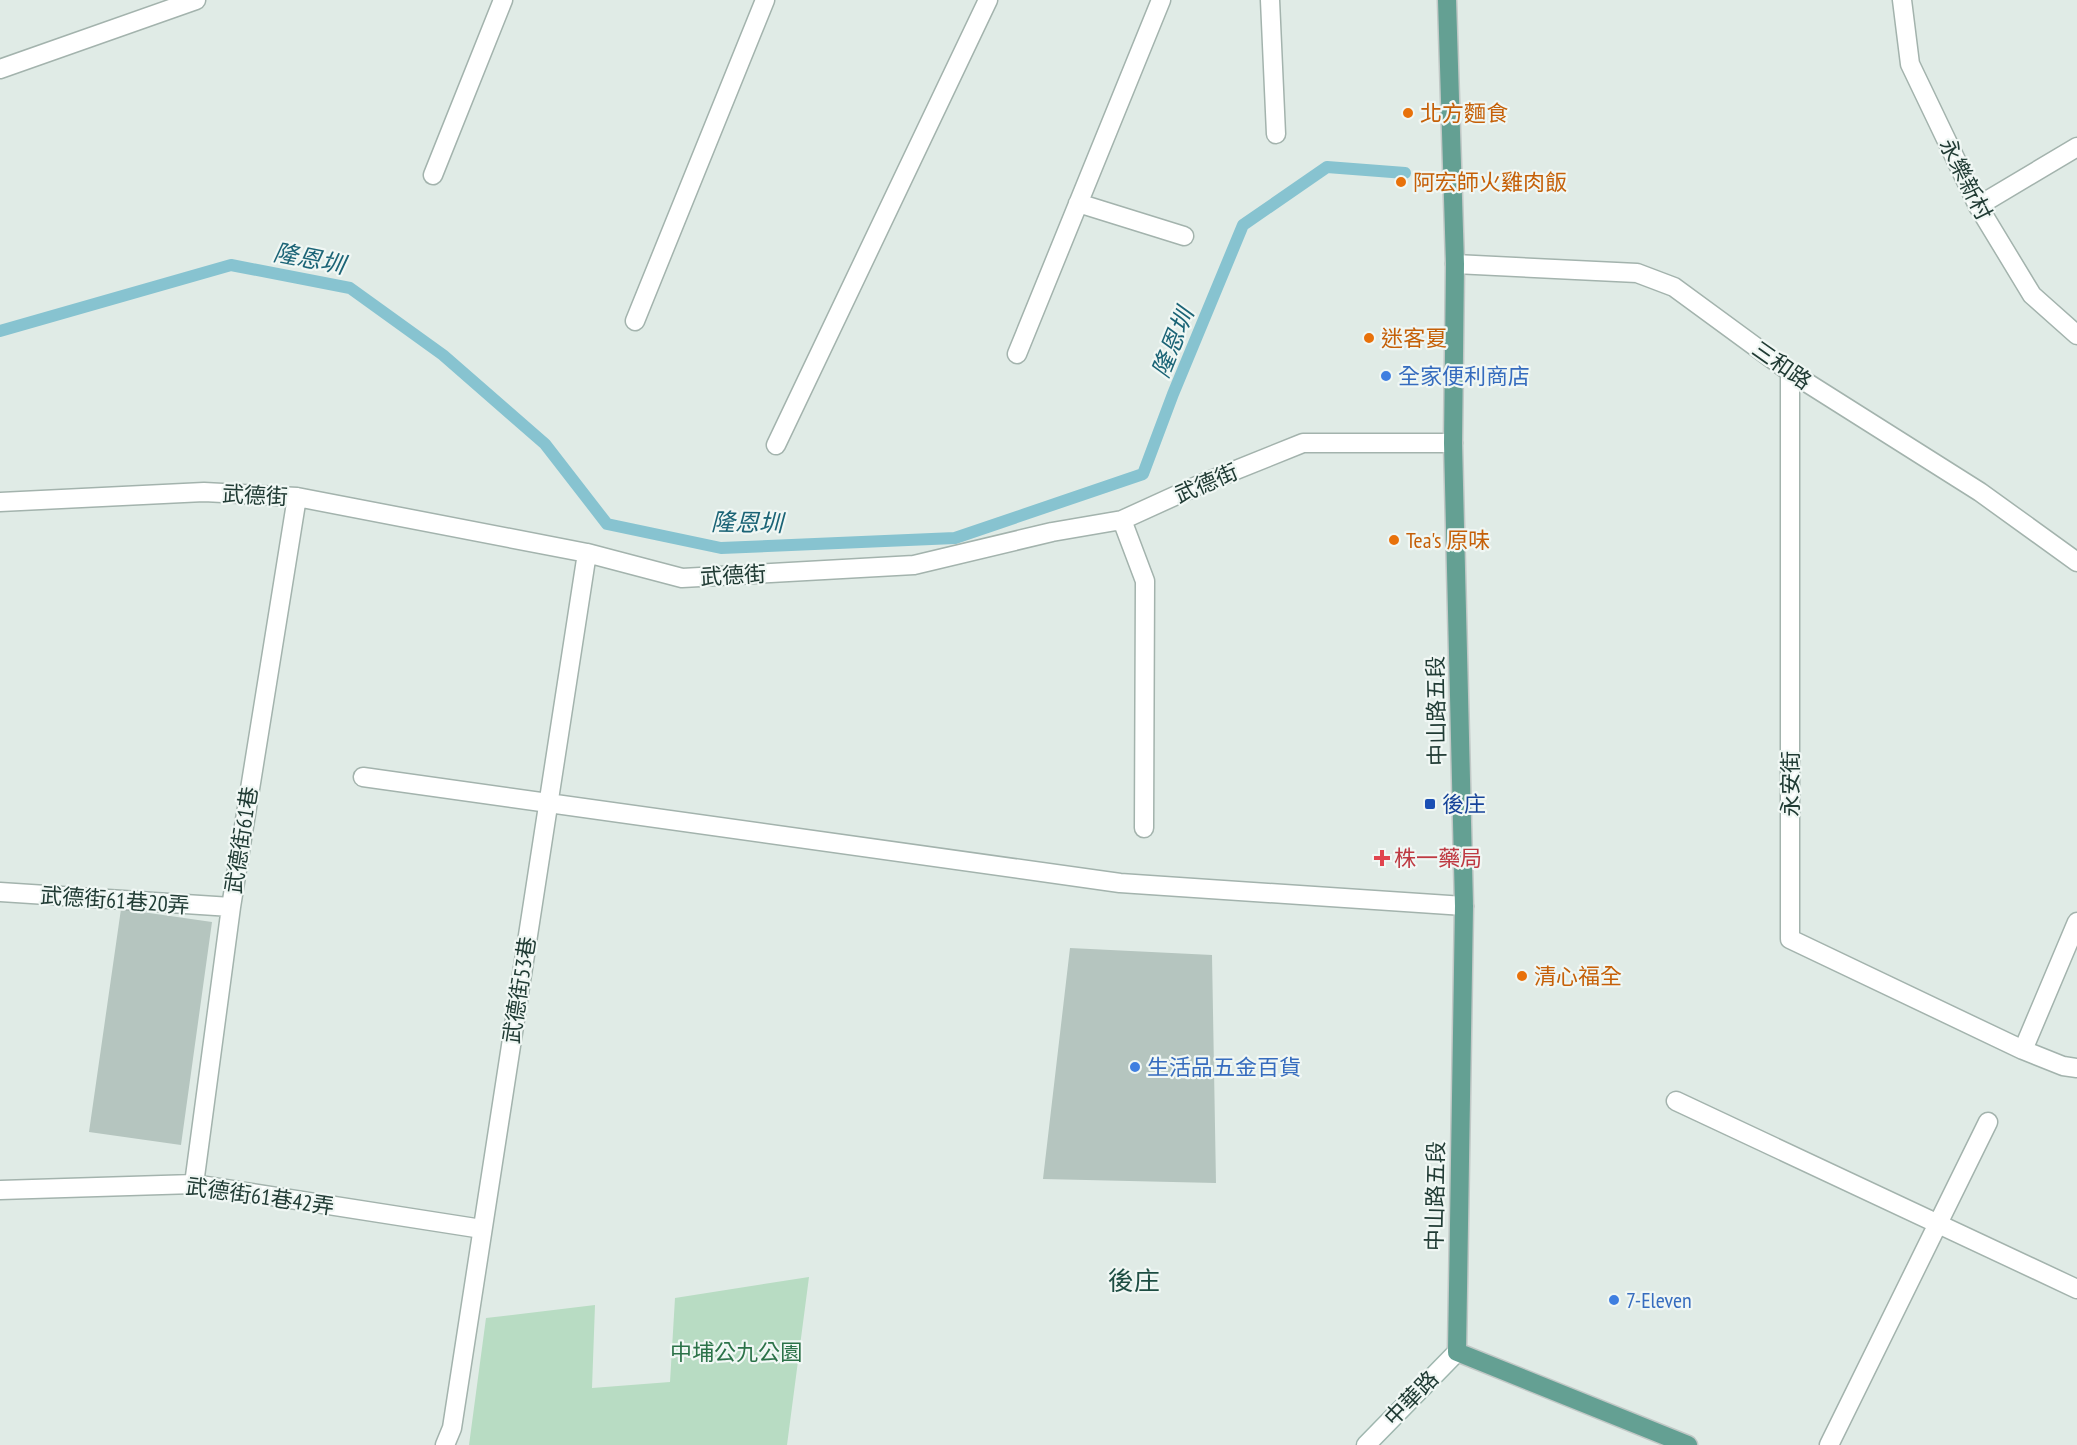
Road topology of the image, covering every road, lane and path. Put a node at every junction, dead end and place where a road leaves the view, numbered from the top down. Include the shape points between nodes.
1 (196, 0) edge
2 (502, 0) edge
3 (765, 0) edge
4 (987, 0) edge
5 (1161, 0) edge
6 (1270, 0) edge
7 (1447, 0) edge
8 (1902, 0) edge
9 (0, 69) edge
10 (1276, 134) dead end
11 (2077, 147) edge
12 (433, 175) dead end
13 (1078, 203) junction
14 (1978, 206) junction
15 (1184, 236) dead end
16 (1455, 264) junction
17 (635, 321) dead end
18 (2077, 335) edge
19 (1017, 354) dead end
20 (1790, 372) junction
21 (1454, 443) junction
22 (776, 445) dead end
23 (297, 497) junction
24 (0, 502) edge
25 (1122, 520) junction
26 (587, 553) junction
27 (2077, 562) edge
28 (363, 777) dead end
29 (547, 804) junction
30 (1144, 828) dead end
31 (0, 892) edge
32 (1464, 906) junction
33 (231, 907) junction
34 (2077, 922) edge
35 (2023, 1050) junction
36 (2077, 1068) edge
37 (1676, 1101) dead end
38 (1988, 1122) dead end
39 (194, 1184) junction
40 (0, 1190) edge
41 (1938, 1225) junction
42 (482, 1229) junction
43 (2077, 1289) edge
44 (1457, 1352) junction
45 (448, 1436) edge
46 (1366, 1445) edge
47 (1688, 1445) edge
48 (1829, 1445) edge

1 - 9 street
2 - 12 street
3 - 17 street
4 - 22 street
5 - 13 street
6 - 10 street
7 - 16 main road, 中山路五段
8 - 14 street, 永樂新村 via 1910,64
11 - 14 street
13 - 15 street
13 - 19 street
14 - 18 street, 永樂新村 via 2032,295
16 - 20 street, 三和路 via 1637,273 1674,287
16 - 21 main road, 中山路五段
20 - 27 street, 三和路 via 1980,492
20 - 35 street, 永安街 via 1791,939
21 - 25 street, 武德街 via 1303,443 1201,483
21 - 32 main road, 中山路五段
23 - 24 street, 武德街 via 204,492
23 - 26 street, 武德街
23 - 33 street, 武德街61巷
25 - 26 street, 武德街 via 1052,532 914,565 682,578
25 - 30 street via 1145,581
26 - 29 street, 武德街53巷
28 - 29 street
29 - 32 street via 1120,883
29 - 42 street, 武德街53巷
31 - 33 street, 武德街61巷20弄
32 - 44 main road, 中山路五段
33 - 39 street, 武德街61巷
34 - 35 street
35 - 36 street
37 - 41 street
38 - 41 street
39 - 40 street, 武德街61巷42弄
39 - 42 street, 武德街61巷42弄
41 - 43 street
41 - 48 street
42 - 45 street, 武德街53巷
44 - 46 street, 中華路
44 - 47 main road

